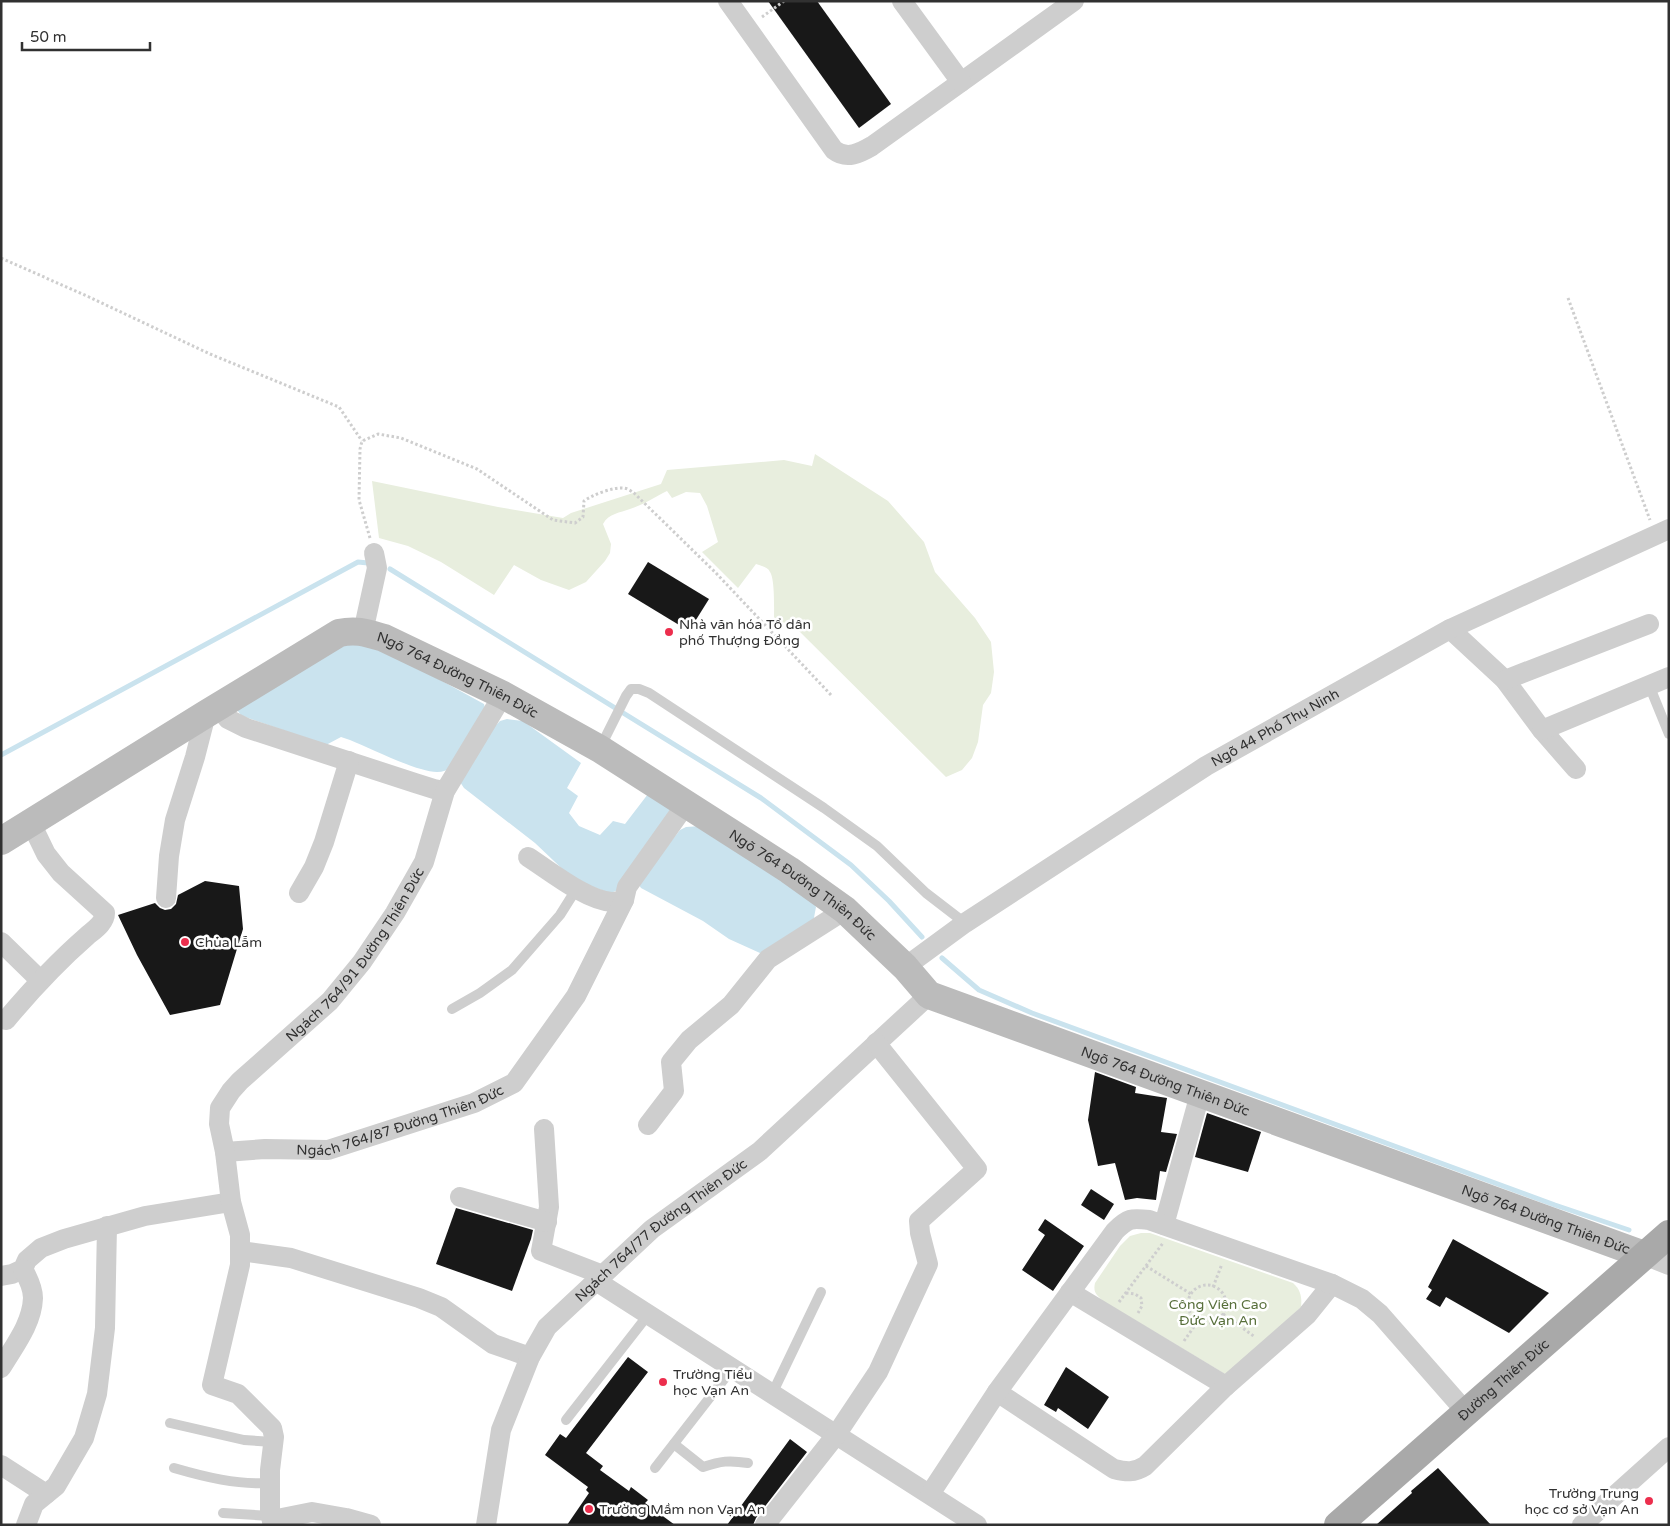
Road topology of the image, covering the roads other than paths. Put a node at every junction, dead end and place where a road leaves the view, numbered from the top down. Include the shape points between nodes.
1 (728, 1) edge
2 (902, 1) edge
3 (1071, 2) edge
4 (961, 82) junction
5 (1662, 532) edge
6 (374, 553) road end
7 (1649, 624) dead end
8 (1450, 629) junction
9 (363, 632) junction
10 (1669, 677) edge
11 (1506, 680) junction
12 (1649, 685) junction
13 (503, 696) junction
14 (212, 710) junction
15 (1542, 730) junction
16 (1669, 734) edge
17 (600, 749) junction
18 (349, 761) junction
19 (1576, 769) dead end
20 (445, 791) junction
21 (686, 804) junction
22 (31, 823) junction
23 (1, 841) edge
24 (528, 857) dead end
25 (577, 888) junction
26 (299, 893) dead end
27 (166, 898) dead end
28 (624, 900) junction
29 (845, 910) junction
30 (965, 923) junction
31 (1, 942) edge
32 (905, 967) junction
33 (40, 980) junction
34 (929, 994) junction
35 (452, 1009) dead end
36 (6, 1020) dead end
37 (876, 1043) junction
38 (1200, 1094) junction
39 (648, 1125) dead end
40 (544, 1129) dead end
41 (225, 1152) junction
42 (460, 1197) dead end
43 (230, 1202) junction
44 (547, 1222) junction
45 (107, 1226) junction
46 (1164, 1233) junction
47 (1669, 1234) edge
48 (240, 1251) junction
49 (1644, 1255) junction
50 (1669, 1265) edge
51 (24, 1269) junction
52 (1, 1276) edge
53 (599, 1278) junction
54 (1332, 1284) junction
55 (820, 1292) dead end
56 (1070, 1292) junction
57 (648, 1315) junction
58 (530, 1357) junction
59 (1, 1368) edge
60 (732, 1369) junction
61 (1226, 1386) junction
62 (997, 1392) junction
63 (772, 1394) junction
64 (1466, 1412) junction
65 (566, 1420) dead end
66 (170, 1423) dead end
67 (836, 1435) junction
68 (273, 1442) junction
69 (674, 1444) junction
70 (1669, 1447) edge
71 (748, 1463) dead end
72 (1, 1465) edge
73 (174, 1468) dead end
74 (655, 1468) dead end
75 (270, 1484) junction
76 (46, 1494) junction
77 (930, 1494) junction
78 (223, 1514) dead end
79 (272, 1520) edge
80 (26, 1525) edge
81 (371, 1525) edge
82 (486, 1525) edge
83 (765, 1525) edge
84 (977, 1525) edge
85 (1338, 1525) edge
86 (1582, 1525) edge

1 - 4 street via 838,153 852,155 866,149
2 - 4 street
3 - 4 street
5 - 8 street, Ngõ 44 Phố Thụ Ninh
6 - 9 street via 377,568
7 - 11 street
8 - 11 street
8 - 30 street, Ngõ 44 Phố Thụ Ninh via 1206,766
9 - 13 street, Ngõ 764 Đường Thiên Đức via 384,638
9 - 14 street, Ngõ 764 Đường Thiên Đức via 339,633
10 - 12 street
11 - 15 street
12 - 15 street
12 - 16 lane
13 - 17 street, Ngõ 764 Đường Thiên Đức
13 - 20 street, Ngách 764/91 Đường Thiên Đức
14 - 18 street via 246,728
14 - 22 street, Ngõ 764 Đường Thiên Đức
14 - 27 street via 174,829
15 - 19 street
17 - 21 street, Ngõ 764 Đường Thiên Đức
17 - 30 lane via 631,689 649,693 877,846 926,893
18 - 20 street
18 - 26 street via 324,842
20 - 41 street, Ngách 764/91 Đường Thiên Đức via 424,862 362,962 330,1001 231,1090 220,1108 219,1124
21 - 28 street, Ngách 764/87 Đường Thiên Đức via 627,887
21 - 29 street, Ngõ 764 Đường Thiên Đức
22 - 23 street, Ngõ 764 Đường Thiên Đức
22 - 33 street via 46,854 61,873 105,913 95,929
24 - 25 street
25 - 28 street via 599,899
25 - 35 lane via 560,915 512,970
28 - 41 street, Ngách 764/87 Đường Thiên Đức via 576,996 514,1083 474,1103 328,1150
29 - 32 street, Ngõ 764 Đường Thiên Đức
29 - 39 street via 768,959 731,1005 689,1040 671,1062 674,1091
30 - 32 street, Ngõ 44 Phố Thụ Ninh
31 - 33 street
32 - 34 street, Ngõ 764 Đường Thiên Đức
33 - 36 street
34 - 37 street, Ngách 764/77 Đường Thiên Đức
34 - 38 street, Ngõ 764 Đường Thiên Đức
37 - 53 street, Ngách 764/77 Đường Thiên Đức via 760,1151 652,1229
37 - 67 street via 977,1169 919,1221 928,1264 878,1372
38 - 46 street
38 - 49 street, Ngõ 764 Đường Thiên Đức
40 - 44 street
41 - 43 street, Ngách 764/91 Đường Thiên Đức
42 - 44 street
43 - 45 street via 145,1216
43 - 48 street, Ngách 764/91 Đường Thiên Đức via 240,1236
44 - 53 street via 541,1251
45 - 51 street via 41,1248 28,1260
45 - 76 street via 105,1328 97,1394 84,1438 56,1486
46 - 54 street
46 - 56 street via 1142,1219 1124,1222
47 - 49 main road, Đường Thiên Đức
48 - 58 street via 291,1258 419,1298 448,1311 493,1344
48 - 68 street, Ngách 764/91 Đường Thiên Đức via 240,1265 212,1385 238,1394 272,1428
49 - 50 street
49 - 64 main road, Đường Thiên Đức
51 - 52 street
51 - 59 street via 33,1297 29,1322
53 - 57 street
53 - 58 street, Ngách 764/77 Đường Thiên Đức via 548,1327
54 - 61 street via 1307,1315
54 - 64 street via 1362,1299 1380,1314
55 - 63 lane
56 - 61 street
56 - 62 street
57 - 60 street
57 - 65 lane
58 - 82 street, Ngách 764/77 Đường Thiên Đức via 501,1430
60 - 63 street
60 - 69 lane
61 - 62 street via 1145,1466 1127,1472 1100,1461
62 - 77 street
63 - 67 street
64 - 85 main road, Đường Thiên Đức
66 - 68 lane via 244,1440
67 - 77 street
67 - 83 street
68 - 75 street
69 - 71 lane via 703,1467 720,1461
69 - 74 lane
70 - 86 street
72 - 76 street
73 - 75 lane via 235,1482
75 - 79 street
76 - 80 street via 34,1504
77 - 84 street
78 - 79 lane
79 - 81 street via 312,1512

